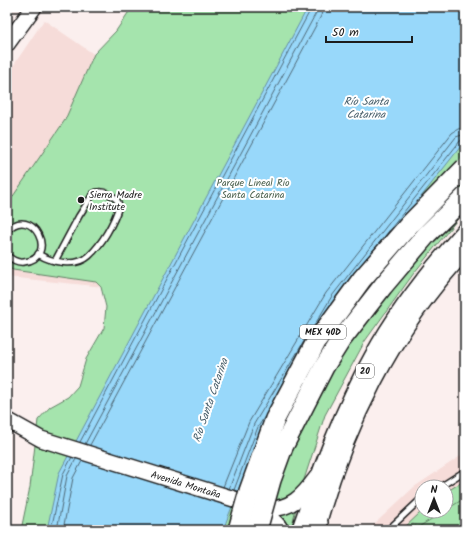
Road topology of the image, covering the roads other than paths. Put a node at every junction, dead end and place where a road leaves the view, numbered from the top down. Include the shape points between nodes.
1 (34, 7) edge
2 (7, 44) edge
3 (465, 168) edge
4 (465, 197) edge
5 (7, 230) edge
6 (465, 231) edge
7 (465, 251) edge
8 (38, 254) junction
9 (7, 255) edge
10 (55, 261) junction
11 (7, 420) edge
12 (7, 429) edge
13 (39, 442) junction
14 (465, 471) edge
15 (320, 473) junction
16 (452, 479) edge
17 (414, 506) edge
18 (262, 518) edge
19 (316, 528) edge
20 (238, 530) edge
21 (281, 530) edge
22 (300, 530) edge
23 (388, 530) edge

1 - 2 street
3 - 20 highway, MEX 40D, bridge via 409,225 362,279 316,342 275,419 249,490
4 - 18 highway, MEX 40D, bridge via 427,234 341,340 324,367 283,448 271,480
5 - 8 lane via 20,223 31,225 39,233 42,244
6 - 15 main road, 20 via 411,296 374,354 348,403
7 - 19 main road, 20 via 423,300 379,371 339,456
8 - 9 lane via 29,261 18,262
8 - 10 lane
10 - 10 lane via 71,262 88,257 106,234 117,213 119,206 116,199 99,191 93,194
11 - 13 street
12 - 13 street, Avenida Montaña
13 - 18 street, Avenida Montaña, bridge
14 - 16 lane
15 - 18 street, Avenida Montaña via 301,498
15 - 22 main road, 20
17 - 23 lane
18 - 21 street, Avenida Montaña via 277,523

